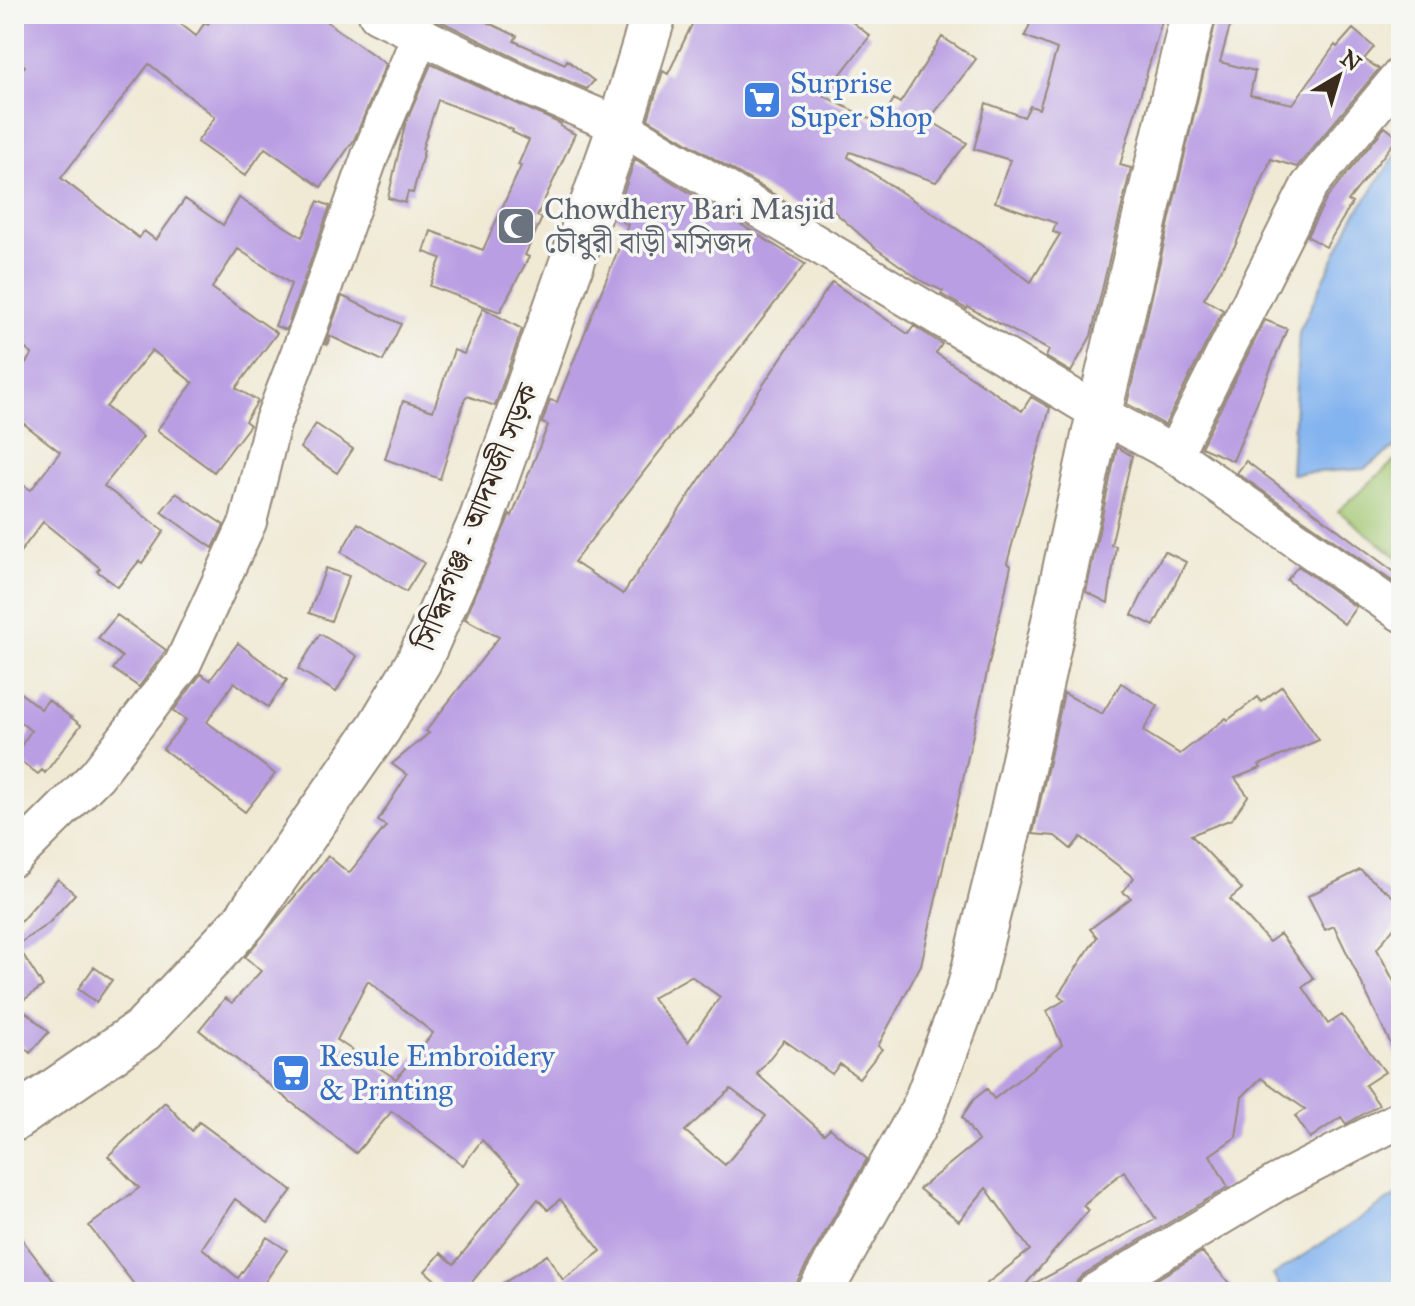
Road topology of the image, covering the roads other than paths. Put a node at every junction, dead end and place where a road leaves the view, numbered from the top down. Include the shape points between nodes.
1 (377, 14) edge
2 (654, 14) edge
3 (1193, 14) edge
4 (420, 36) junction
5 (1401, 75) edge
6 (620, 126) junction
7 (1099, 413) junction
8 (1174, 454) junction
9 (1401, 613) edge
10 (14, 858) edge
11 (14, 1119) edge
12 (1401, 1119) edge
13 (820, 1292) edge
14 (1095, 1292) edge

1 - 4 street
2 - 6 main road, সিদ্ধিরগঞ্জ - আদমজী সড়ক
3 - 7 main road
4 - 6 street
4 - 10 street via 273,421 248,522 182,665 97,775
5 - 8 street via 1309,186
6 - 7 street
6 - 11 main road, সিদ্ধিরগঞ্জ - আদমজী সড়ক via 481,521 419,661 379,728 245,921 194,977 143,1030
7 - 8 street
7 - 13 main road via 1015,805 970,986 923,1110
8 - 9 street
12 - 14 street via 1278,1182

